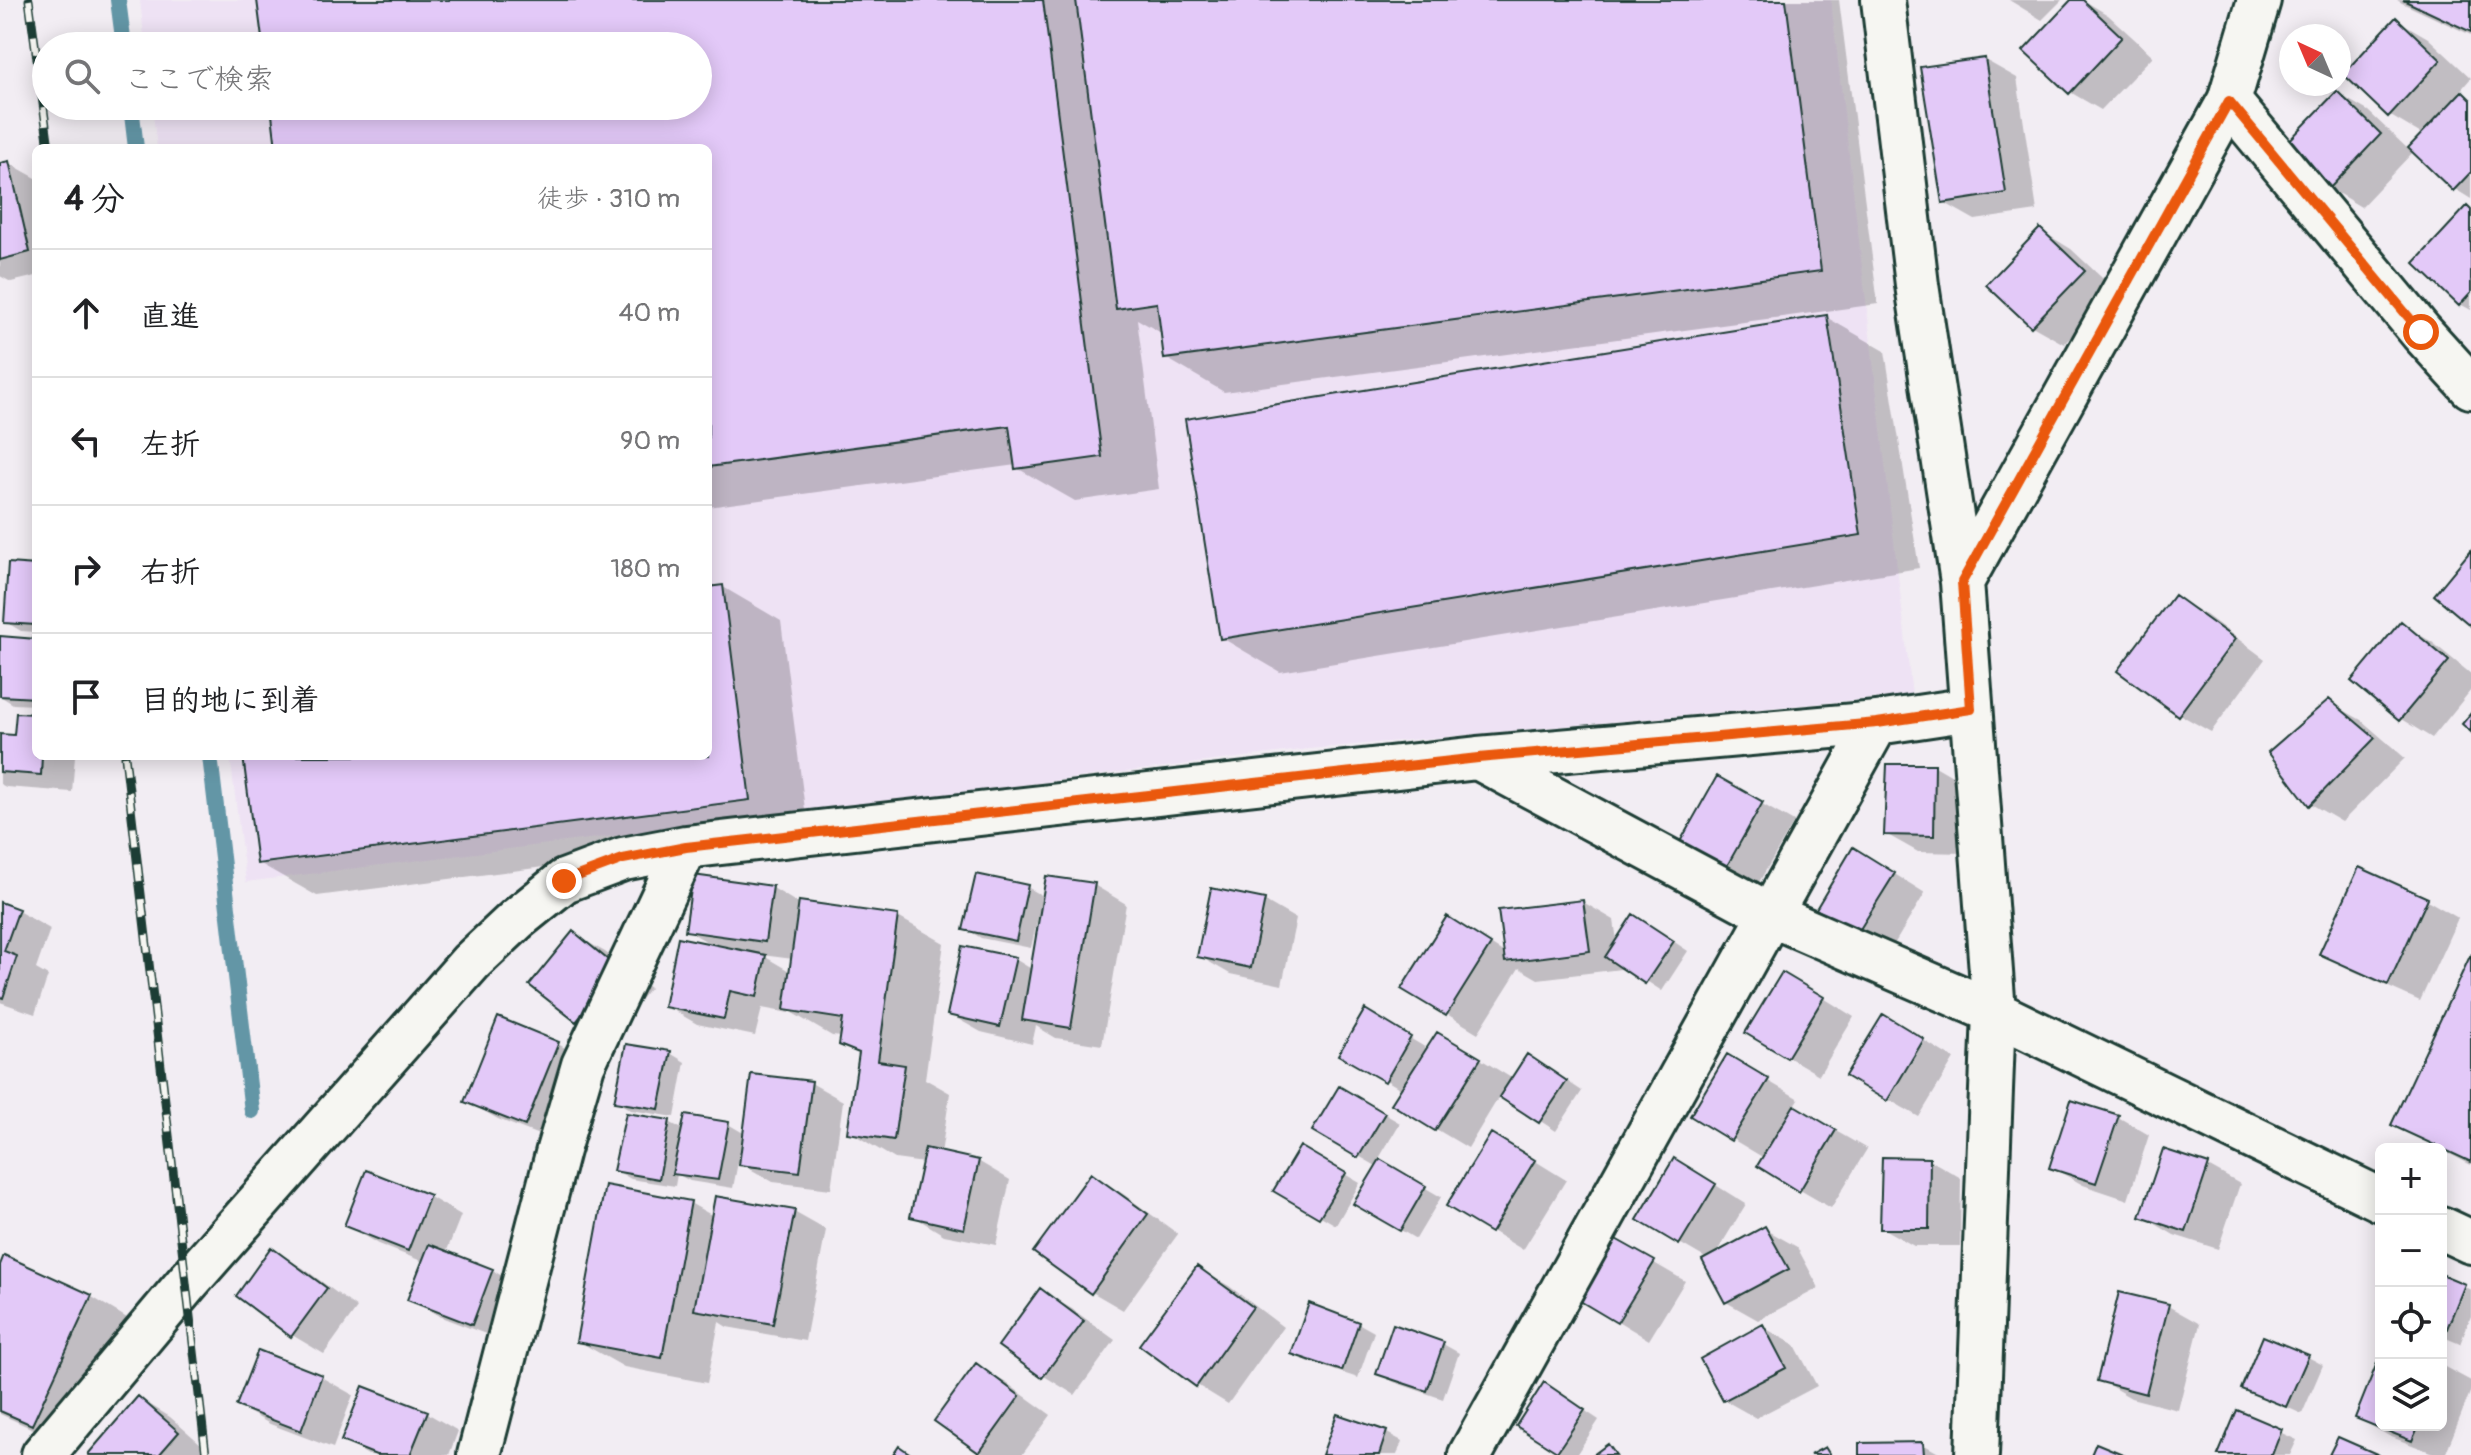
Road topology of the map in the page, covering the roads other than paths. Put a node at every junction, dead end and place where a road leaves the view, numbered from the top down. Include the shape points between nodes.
1 (1883, 0) edge
2 (2259, 0) edge
3 (2229, 101) junction
4 (2471, 387) edge
5 (1962, 582) junction
6 (1971, 709) junction
7 (1877, 723) junction
8 (1478, 758) junction
9 (686, 847) junction
10 (1769, 914) junction
11 (1994, 1012) junction
12 (2375, 1197) edge
13 (2447, 1231) edge
14 (2471, 1242) edge
15 (43, 1455) edge
16 (479, 1455) edge
17 (1470, 1455) edge
18 (1977, 1455) edge

1 - 5 street via 1917,285
2 - 3 street
3 - 4 street
3 - 5 street
5 - 6 street
6 - 7 street
6 - 11 street
7 - 8 street
7 - 10 street
8 - 9 street
8 - 10 street
9 - 15 street via 623,859 564,881 471,962 206,1261
9 - 16 street via 583,1065
10 - 11 street
10 - 17 street
11 - 12 street
11 - 18 street
13 - 14 street

